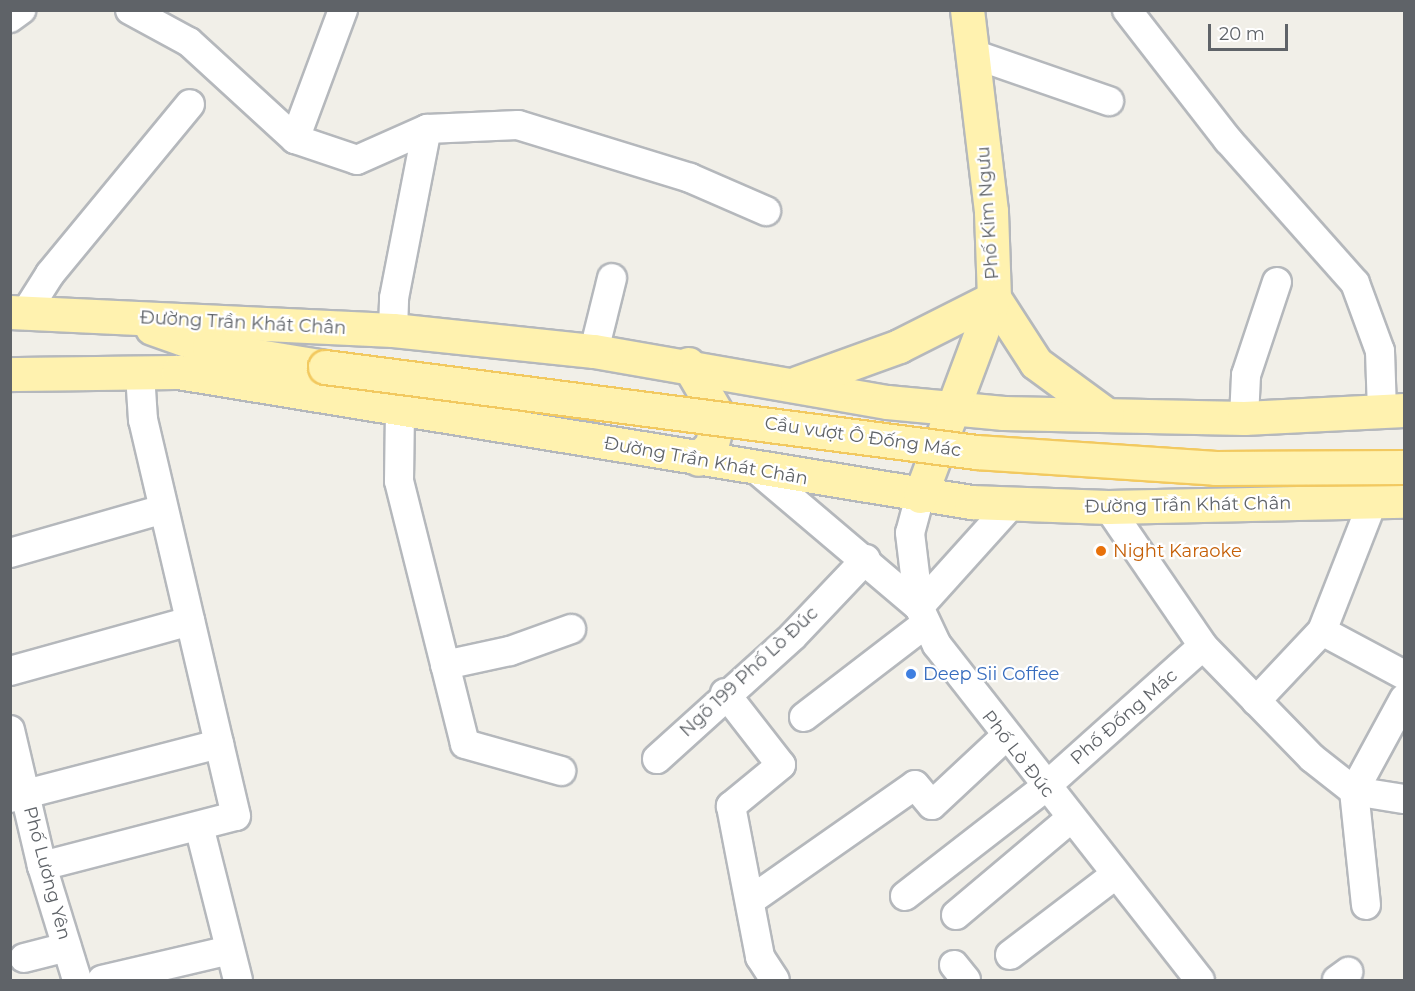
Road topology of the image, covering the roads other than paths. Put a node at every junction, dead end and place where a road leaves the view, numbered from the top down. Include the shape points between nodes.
1 (21, 10) edge
2 (130, 10) edge
3 (343, 10) edge
4 (967, 10) edge
5 (1128, 11) edge
6 (10, 18) edge
7 (973, 54) junction
8 (1109, 101) dead end
9 (190, 104) dead end
10 (427, 129) junction
11 (295, 139) junction
12 (766, 211) dead end
13 (612, 278) dead end
14 (1277, 282) dead end
15 (994, 298) junction
16 (18, 312) edge
17 (119, 317) junction
18 (393, 330) junction
19 (594, 351) junction
20 (688, 364) junction
21 (325, 367) junction
22 (178, 372) junction
23 (140, 373) junction
24 (10, 374) edge
25 (797, 383) junction
26 (952, 409) junction
27 (400, 410) junction
28 (1394, 410) edge
29 (1111, 417) junction
30 (1244, 418) junction
31 (698, 459) junction
32 (1404, 467) edge
33 (756, 469) junction
34 (920, 495) junction
35 (1389, 501) edge
36 (1011, 505) junction
37 (1108, 507) junction
38 (163, 509) junction
39 (10, 553) edge
40 (866, 559) junction
41 (922, 615) junction
42 (190, 621) junction
43 (571, 629) dead end
44 (1322, 630) junction
45 (1203, 646) junction
46 (445, 665) junction
47 (10, 671) edge
48 (1404, 675) edge
49 (725, 693) junction
50 (1404, 699) edge
51 (1256, 700) junction
52 (804, 717) dead end
53 (10, 730) edge
54 (1005, 737) junction
55 (219, 744) junction
56 (657, 759) dead end
57 (561, 771) dead end
58 (1044, 788) junction
59 (1354, 791) junction
60 (18, 796) edge
61 (1404, 799) edge
62 (1070, 819) junction
63 (199, 826) junction
64 (42, 866) junction
65 (1115, 875) junction
66 (905, 896) dead end
67 (751, 900) junction
68 (1366, 905) dead end
69 (956, 915) dead end
70 (67, 948) junction
71 (230, 950) junction
72 (1010, 955) dead end
73 (24, 958) dead end
74 (77, 981) edge
75 (102, 981) edge
76 (238, 981) edge
77 (775, 981) edge
78 (1200, 981) edge

1 - 6 street
2 - 11 street via 189,42
3 - 11 street
4 - 7 main road, Phố Kim Ngưu
5 - 28 street via 1228,140 1355,283 1380,351
7 - 8 street
7 - 15 main road, Phố Kim Ngưu via 991,211
9 - 16 street
10 - 11 street via 357,160
10 - 12 street via 518,125 690,177
10 - 18 street via 394,298
13 - 19 street
14 - 30 street via 1246,375
15 - 25 main road via 899,346
15 - 26 main road, Phố Kim Ngưu
15 - 29 main road via 1036,363 1065,390
16 - 17 main road, Đường Trần Khát Chân
17 - 18 main road, Đường Trần Khát Chân
17 - 21 main road, Cầu vượt Ô Đống Mác via 208,348
18 - 19 main road, Đường Trần Khát Chân
19 - 20 main road, Đường Trần Khát Chân
20 - 25 main road, Đường Trần Khát Chân
20 - 31 main road via 719,417 711,446
21 - 22 main road, Cầu vượt Ô Đống Mác
21 - 32 main road, Cầu vượt Ô Đống Mác, bridge via 976,453 1215,468
22 - 23 main road, Đường Trần Khát Chân
22 - 27 main road, Đường Trần Khát Chân
23 - 24 main road, Đường Trần Khát Chân
23 - 38 street via 142,420
25 - 26 main road, Đường Trần Khát Chân
26 - 29 main road, Đường Trần Khát Chân
26 - 34 main road, Phố Kim Ngưu
27 - 31 main road, Đường Trần Khát Chân
27 - 46 street via 399,481
28 - 30 main road, Đường Trần Khát Chân
29 - 30 main road, Đường Trần Khát Chân
31 - 33 main road, Đường Trần Khát Chân
33 - 34 main road, Đường Trần Khát Chân
33 - 40 street
34 - 36 main road, Đường Trần Khát Chân
34 - 41 street, Phố Lò Đúc via 910,532
35 - 37 main road, Đường Trần Khát Chân
35 - 44 street
36 - 37 main road, Đường Trần Khát Chân
36 - 41 street
37 - 45 street
38 - 39 street
38 - 42 street
40 - 41 street
40 - 49 street, Ngõ 199 Phố Lò Đúc via 793,636
41 - 52 street
41 - 54 street, Phố Lò Đúc
42 - 47 street
42 - 55 street
43 - 46 street
44 - 48 street
44 - 51 street
45 - 51 street
45 - 58 street, Phố Đống Mác
46 - 57 street via 465,744
49 - 56 street, Ngõ 199 Phố Lò Đúc
49 - 67 street via 781,765 731,806
50 - 59 street
51 - 59 street
53 - 60 street, Phố Lương Yên
54 - 58 street, Phố Lò Đúc
54 - 67 street via 933,805 915,785
55 - 60 street
55 - 63 street via 236,816
58 - 62 street, Phố Lò Đúc
58 - 66 street, Phố Đống Mác
59 - 61 street
59 - 68 street
60 - 64 street, Phố Lương Yên
62 - 65 street, Phố Lò Đúc
62 - 69 street
63 - 64 street
63 - 71 street
64 - 70 street, Phố Lương Yên
65 - 72 street
65 - 78 street, Phố Lò Đúc
67 - 77 street via 760,957
70 - 73 street
70 - 74 street, Phố Lương Yên
71 - 75 street
71 - 76 street

